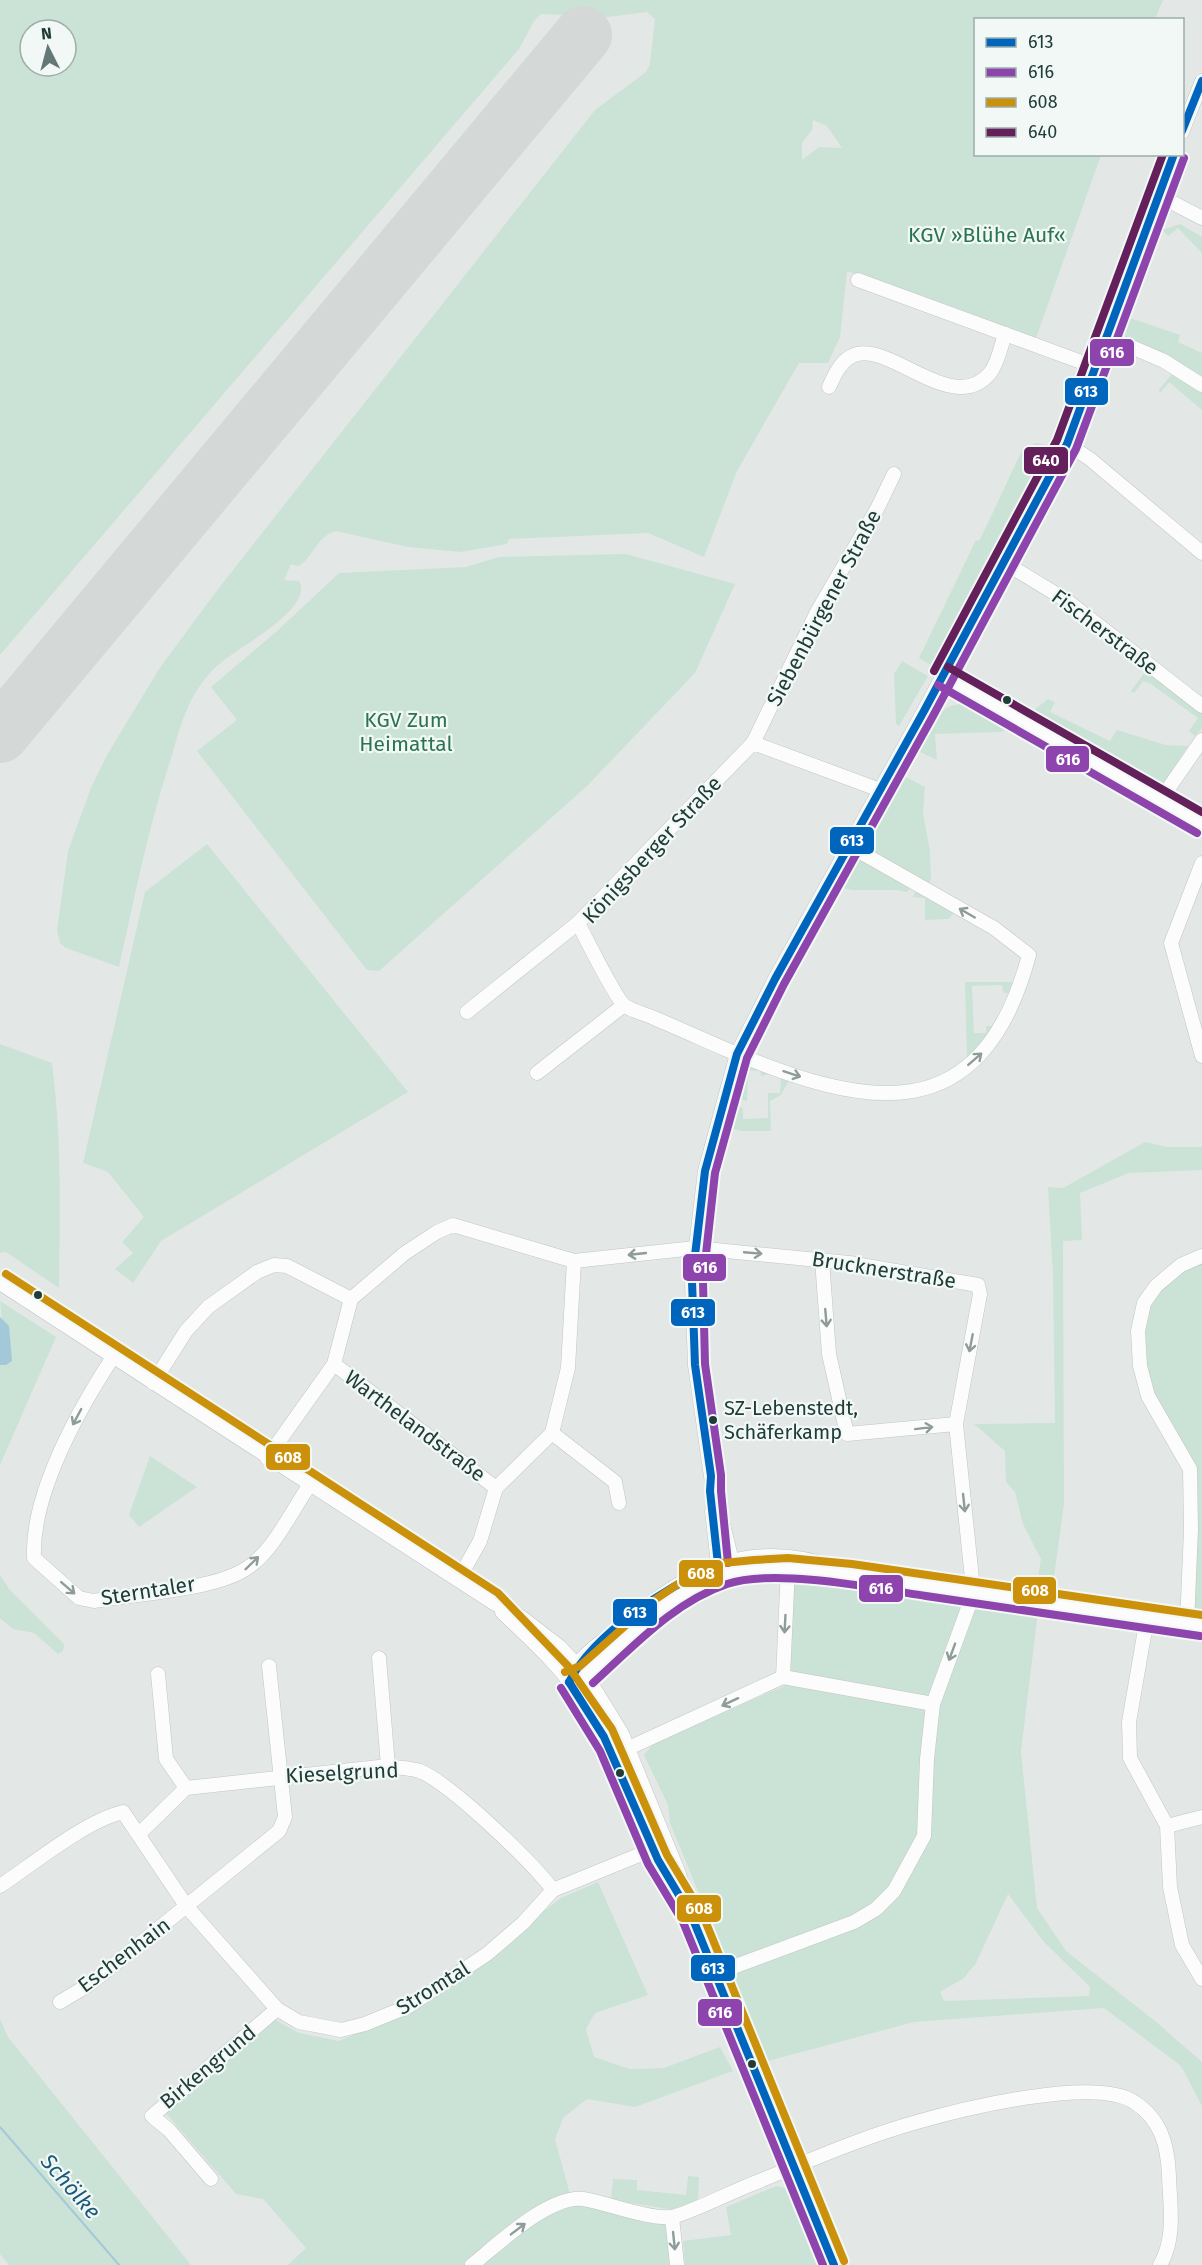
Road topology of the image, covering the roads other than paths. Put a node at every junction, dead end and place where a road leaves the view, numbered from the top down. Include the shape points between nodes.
1 (1202, 81) edge
2 (1184, 127) edge
3 (1173, 156) edge
4 (1158, 195) junction
5 (1202, 218) edge
6 (858, 280) dead end
7 (1005, 334) junction
8 (1106, 336) junction
9 (1095, 367) junction
10 (1202, 386) edge
11 (829, 387) dead end
12 (1067, 444) junction
13 (894, 474) dead end
14 (1202, 553) edge
15 (1005, 563) junction
16 (943, 676) junction
17 (1202, 706) edge
18 (1202, 740) edge
19 (753, 743) junction
20 (880, 790) junction
21 (1161, 799) junction
22 (1202, 824) edge
23 (848, 845) junction
24 (1202, 863) edge
25 (578, 923) junction
26 (624, 1005) junction
27 (467, 1012) dead end
28 (737, 1054) junction
29 (1202, 1056) edge
30 (537, 1073) dead end
31 (695, 1248) junction
32 (1202, 1257) edge
33 (822, 1260) junction
34 (574, 1261) junction
35 (0, 1283) edge
36 (351, 1299) junction
37 (113, 1357) junction
38 (334, 1364) junction
39 (153, 1383) junction
40 (956, 1424) junction
41 (552, 1433) junction
42 (267, 1458) junction
43 (1196, 1469) edge
44 (309, 1486) junction
45 (496, 1488) junction
46 (619, 1503) dead end
47 (725, 1566) junction
48 (788, 1570) junction
49 (850, 1574) junction
50 (458, 1580) junction
51 (971, 1592) junction
52 (492, 1602) junction
53 (1148, 1618) junction
54 (1187, 1624) junction
55 (1202, 1626) edge
56 (379, 1658) dead end
57 (576, 1664) junction
58 (269, 1666) dead end
59 (158, 1674) dead end
60 (586, 1675) junction
61 (783, 1677) junction
62 (569, 1682) junction
63 (933, 1704) junction
64 (629, 1748) junction
65 (614, 1755) junction
66 (388, 1766) junction
67 (281, 1776) junction
68 (186, 1788) junction
69 (1202, 1817) edge
70 (1167, 1827) junction
71 (139, 1834) junction
72 (660, 1846) junction
73 (0, 1886) edge
74 (553, 1890) junction
75 (187, 1907) junction
76 (714, 1974) junction
77 (1202, 1979) edge
78 (60, 2002) dead end
79 (277, 2009) junction
80 (793, 2169) junction
81 (212, 2179) dead end
82 (672, 2217) junction
83 (472, 2265) edge
84 (677, 2265) edge
85 (834, 2265) edge
86 (1160, 2265) edge

1 - 2 street
3 - 4 street
4 - 5 street
4 - 8 street
6 - 7 street
7 - 9 street
7 - 11 street via 992,371 979,383 966,387 946,385 867,353 851,356 839,367
8 - 9 street
8 - 10 street via 1164,362
9 - 12 street
12 - 14 street
12 - 15 street
13 - 19 street, Siebenbürgener Straße via 817,612
15 - 16 street
15 - 17 street, Fischerstraße via 1066,600
16 - 20 street
16 - 21 street
18 - 21 street
19 - 20 street
19 - 25 street, Königsberger Straße
20 - 23 street
21 - 22 street
23 - 28 street
28 -> 23 street via 830,1086 880,1095 925,1090 958,1074 999,1032 1024,973 1029,955 1026,950
24 - 29 street via 1171,943
25 - 26 street, Königsberger Straße
25 - 27 street
26 - 28 street
26 - 30 street
28 - 31 street via 705,1171
31 -> 33 street, Brucknerstraße
31 -> 34 street, Brucknerstraße
31 - 47 street via 692,1328
32 - 43 street via 1181,1265 1156,1286 1144,1303 1138,1331 1140,1366 1148,1396
33 -> 40 street via 829,1354 847,1434
33 -> 40 street, Brucknerstraße via 978,1285 980,1294
34 - 36 street via 453,1225 412,1248
34 - 41 street via 568,1368
35 - 37 street
36 - 38 street
36 - 39 street via 287,1266 274,1265 257,1272 208,1307 186,1331
37 - 39 street
37 -> 44 street, Sterntaler via 56,1461 33,1536 34,1558 79,1598 94,1601 186,1587 227,1578 246,1569 266,1549
38 - 42 street
38 - 45 street, Warthelandstraße
39 - 42 street
40 -> 51 street, Brucknerstraße
41 - 45 street
41 - 46 street via 615,1482
42 - 44 street
43 - 54 street
44 - 50 street
45 - 50 street via 480,1541
47 - 48 street
47 - 49 street via 790,1556 815,1560
47 - 57 street via 695,1572 668,1588
47 - 60 street via 660,1609
48 - 49 street
48 -> 61 street
49 - 51 street
50 - 52 street
51 - 53 street
51 -> 63 street
52 - 57 street via 521,1617
52 - 62 street
53 - 54 street
53 - 70 street via 1129,1722 1130,1758
54 - 55 street
56 - 66 street
57 - 60 street
57 - 62 street
58 - 67 street, Eschenhain
59 - 68 street via 166,1760
60 - 62 street
60 - 64 street
61 - 63 street
61 -> 64 street
62 - 65 street
63 - 76 street via 924,1836 894,1891 876,1909 854,1922
64 - 65 street
64 - 72 street
65 - 72 street
66 - 67 street, Kieselgrund
66 - 74 street, Kieselgrund via 418,1771 451,1792 540,1873
67 - 68 street, Kieselgrund
67 - 75 street, Eschenhain via 285,1817 279,1831
68 - 71 street
69 - 70 street
70 - 77 street via 1170,1887 1182,1945
71 - 73 street, Stromtal via 123,1812 111,1815
71 - 75 street, Stromtal
72 - 74 street, Stromtal
72 - 76 street
74 - 79 street, Stromtal via 487,1954 410,2006 341,2030 299,2022
75 - 78 street, Eschenhain via 90,1984
75 - 79 street, Stromtal
76 - 80 street
79 - 81 street, Birkengrund via 152,2116
80 - 82 street
80 - 85 street
80 - 86 street via 916,2122 997,2104 1089,2091 1122,2096 1150,2115 1159,2125 1164,2141 1171,2230
83 -> 82 street via 560,2202 581,2199
82 -> 84 street

